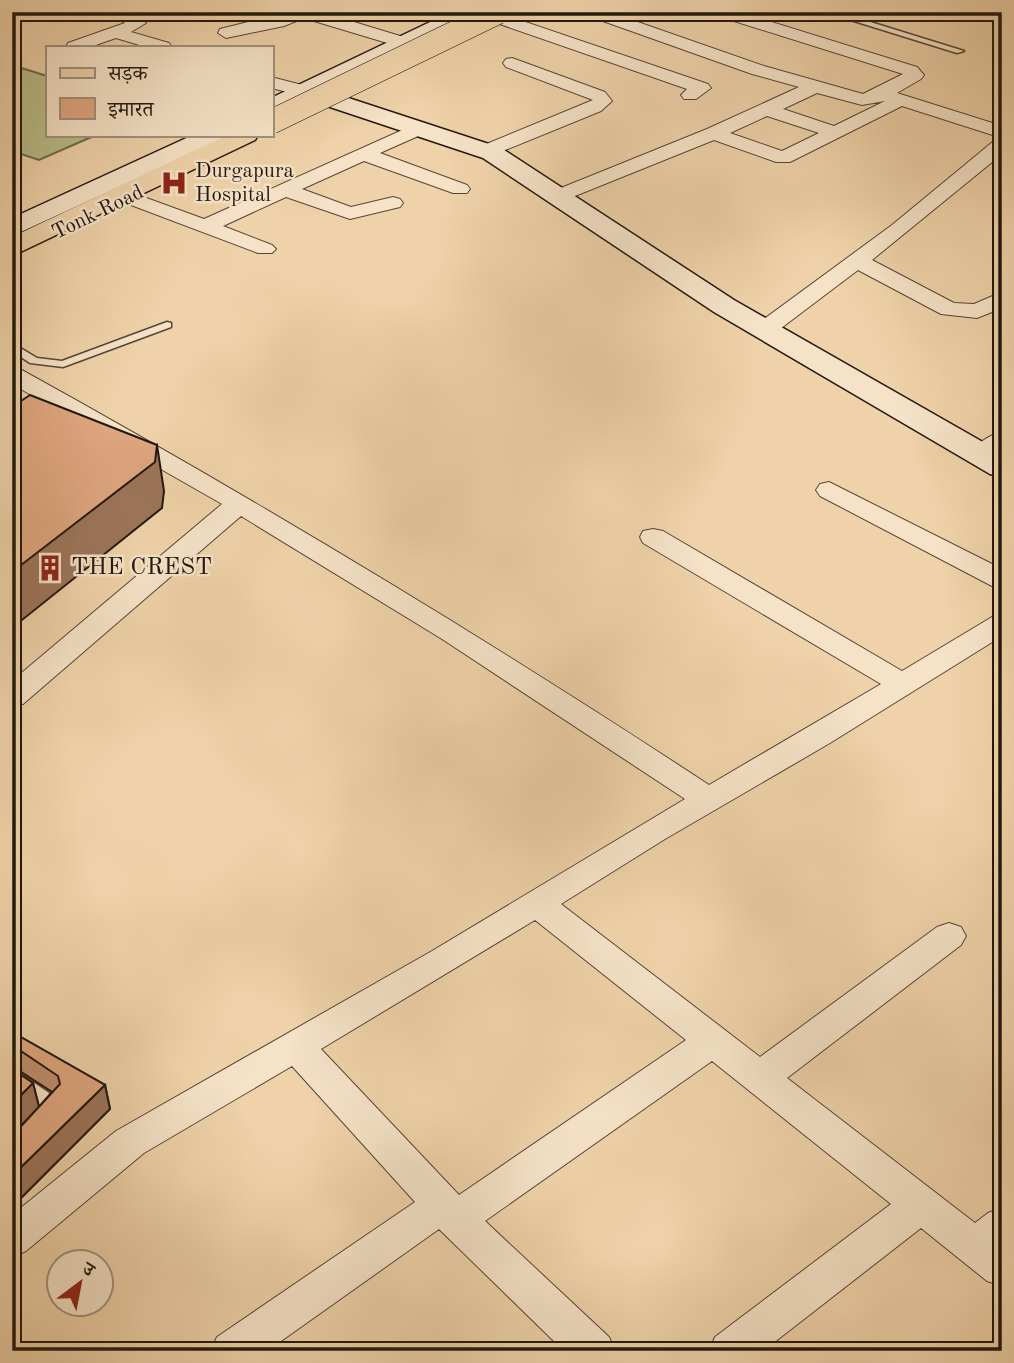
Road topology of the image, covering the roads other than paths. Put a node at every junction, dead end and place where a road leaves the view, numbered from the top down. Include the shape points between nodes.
1 (303, 12) edge
2 (468, 12) edge
3 (721, 12) edge
4 (783, 12) edge
5 (829, 12) edge
6 (122, 13) edge
7 (496, 13) edge
8 (594, 13) edge
9 (755, 23) junction
10 (116, 33) junction
11 (226, 33) dead end
12 (544, 34) junction
13 (404, 43) junction
14 (77, 46) edge
15 (160, 46) edge
16 (694, 48) junction
17 (960, 51) dead end
18 (642, 69) junction
19 (273, 83) edge
20 (815, 87) junction
21 (584, 91) junction
22 (882, 94) junction
23 (316, 95) junction
24 (690, 95) dead end
25 (901, 100) junction
26 (273, 106) edge
27 (766, 109) junction
28 (273, 112) edge
29 (273, 121) edge
30 (273, 127) edge
31 (418, 129) junction
32 (1002, 132) edge
33 (714, 133) junction
34 (837, 133) junction
35 (210, 136) edge
36 (224, 136) edge
37 (244, 136) edge
38 (258, 136) edge
39 (1002, 144) edge
40 (486, 151) junction
41 (365, 154) junction
42 (460, 189) dead end
43 (285, 190) junction
44 (558, 197) junction
45 (130, 198) junction
46 (393, 202) dead end
47 (15, 226) edge
48 (206, 226) junction
49 (12, 248) edge
50 (265, 249) dead end
51 (12, 255) edge
52 (856, 260) junction
53 (1002, 299) edge
54 (976, 311) junction
55 (1002, 321) edge
56 (167, 326) dead end
57 (764, 330) junction
58 (12, 346) edge
59 (12, 374) edge
60 (995, 454) edge
61 (829, 490) dead end
62 (240, 503) junction
63 (653, 537) dead end
64 (1002, 580) edge
65 (1002, 623) edge
66 (902, 684) junction
67 (12, 697) edge
68 (708, 799) junction
69 (537, 903) junction
70 (949, 936) dead end
71 (712, 1041) junction
72 (296, 1046) junction
73 (12, 1074) edge
74 (760, 1078) junction
75 (41, 1122) edge
76 (920, 1204) junction
77 (450, 1212) junction
78 (12, 1239) edge
79 (993, 1247) edge
80 (232, 1351) edge
81 (594, 1351) edge
82 (730, 1351) edge

1 - 11 street
1 - 13 street
2 - 13 street
3 - 9 street
4 - 9 street
5 - 17 lane
6 - 10 street via 138,23
7 - 12 street
7 - 23 street
7 - 28 main road
7 - 29 main road, bridge
8 - 12 street
8 - 16 street
9 - 16 street
9 - 22 street via 915,73
10 - 14 street
10 - 15 street
12 - 18 street
12 - 21 street via 513,50
13 - 23 street
16 - 18 street
16 - 20 street
18 - 21 street
18 - 24 street via 702,88
19 - 23 street
20 - 22 street via 868,101
20 - 27 street
21 - 40 street via 603,101
22 - 25 street
23 - 26 street
23 - 30 street
23 - 31 street
25 - 32 street
25 - 34 street
27 - 33 street
27 - 34 street
31 - 40 street
31 - 41 street
33 - 34 street via 783,158
33 - 44 street
35 - 47 street, Tonk Road
36 - 47 main road
37 - 49 main road
38 - 45 street, Tonk Road
39 - 52 street
40 - 44 street
41 - 42 street
41 - 43 street
43 - 46 street via 350,214
43 - 48 street
44 - 57 street
45 - 48 street
45 - 51 street, Tonk Road
48 - 50 street
52 - 54 street via 949,309
52 - 57 street
53 - 54 street
54 - 55 street
56 - 58 lane via 63,364 34,361
57 - 60 street
59 - 62 street
61 - 64 street
62 - 67 street
62 - 68 street via 531,680
63 - 66 street
65 - 66 street
66 - 68 street
68 - 69 street
69 - 71 street
69 - 72 street
70 - 74 street
71 - 74 street
71 - 77 street
72 - 77 street
72 - 78 street via 130,1142
73 - 75 lane via 55,1106
74 - 76 street
76 - 79 street
76 - 82 street
77 - 80 street
77 - 81 street

